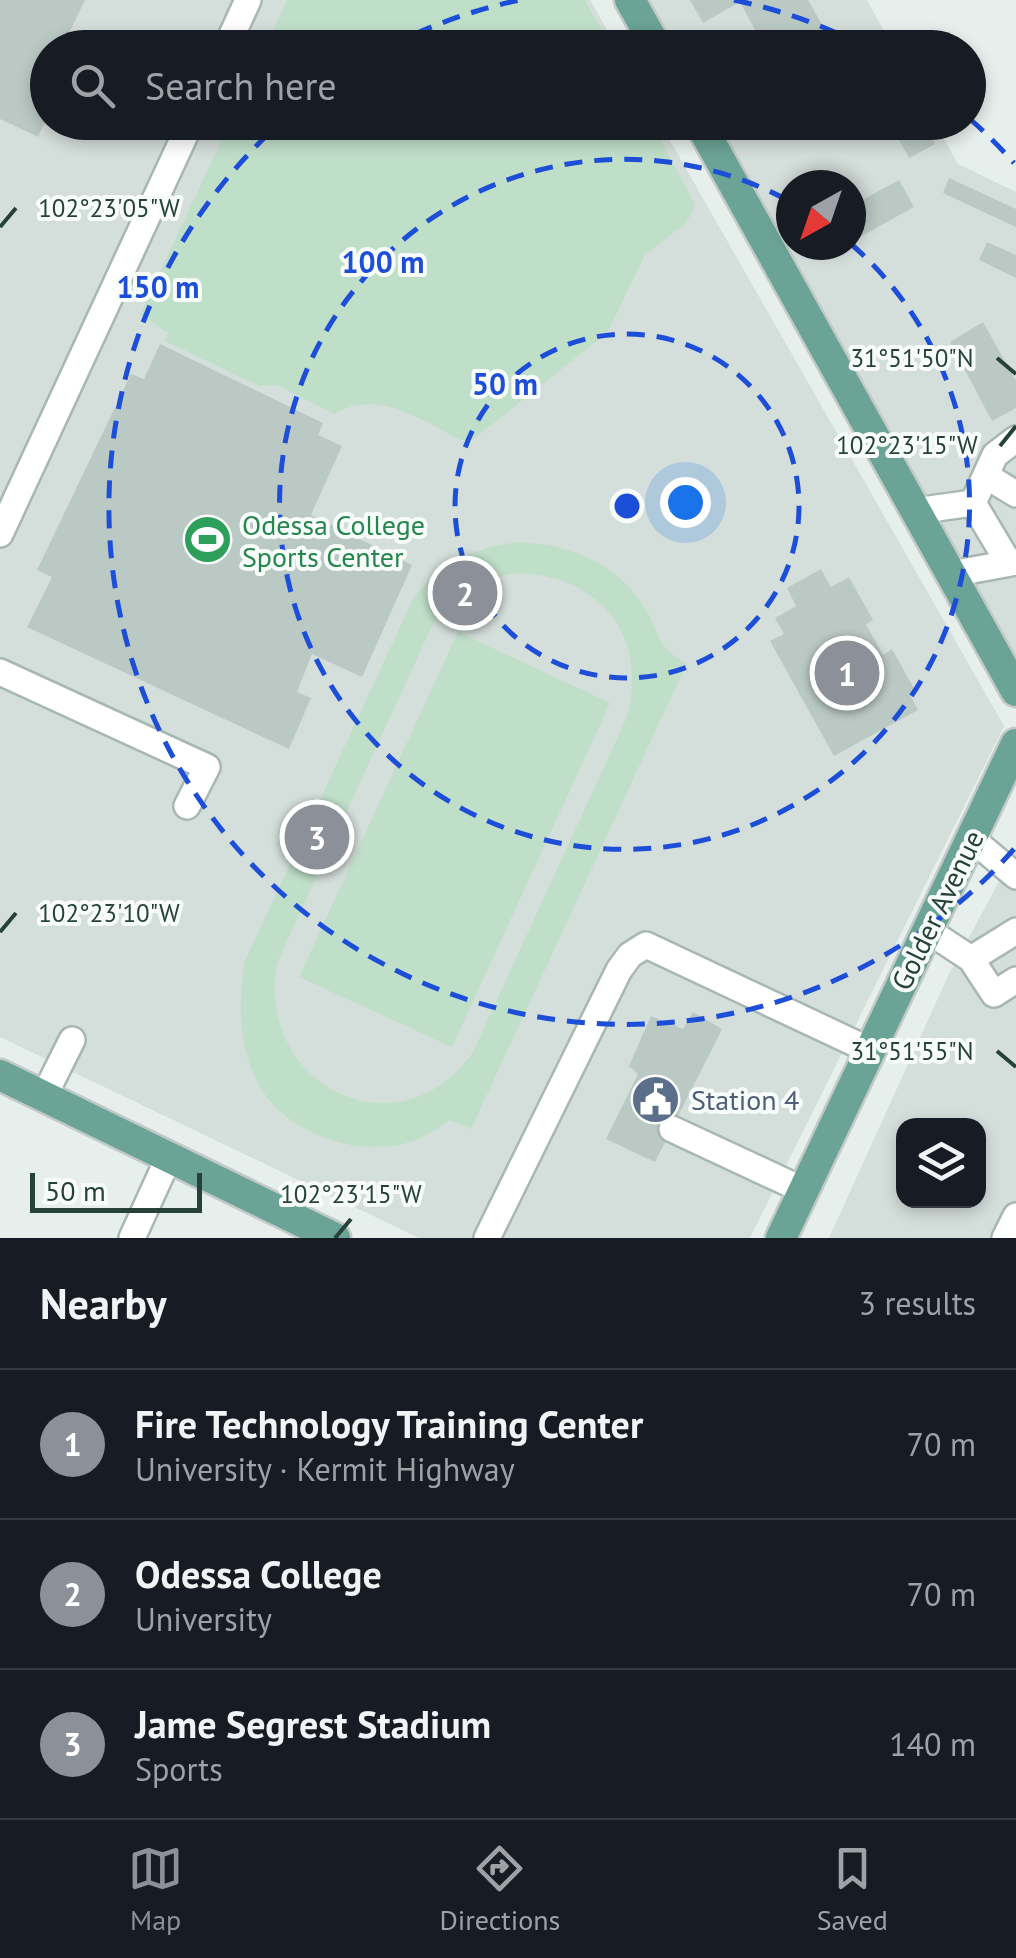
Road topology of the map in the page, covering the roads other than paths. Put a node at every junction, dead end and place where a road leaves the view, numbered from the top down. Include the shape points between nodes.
1 (248, 0) edge
2 (630, 0) edge
3 (234, 30) edge
4 (647, 30) edge
5 (183, 140) edge
6 (708, 140) edge
7 (1016, 439) edge
8 (988, 477) junction
9 (1016, 494) edge
10 (973, 503) junction
11 (916, 511) junction
12 (0, 534) edge
13 (1012, 561) edge
14 (951, 574) junction
15 (0, 672) edge
16 (1016, 691) edge
17 (1016, 744) edge
18 (187, 806) dead end
19 (972, 839) junction
20 (1016, 876) edge
21 (1016, 931) edge
22 (930, 932) junction
23 (971, 958) junction
24 (1005, 987) edge
25 (72, 1040) dead end
26 (867, 1050) junction
27 (0, 1075) edge
28 (44, 1096) junction
29 (672, 1128) dead end
30 (169, 1157) junction
31 (803, 1190) junction
32 (1016, 1216) edge
33 (132, 1238) edge
34 (335, 1238) edge
35 (487, 1238) edge
36 (781, 1238) edge
37 (1005, 1238) edge

1 - 3 street
2 - 4 main road
5 - 12 street
6 - 11 main road
7 - 8 street via 995,455
8 - 9 street
8 - 10 street
10 - 11 street
10 - 13 street
11 - 14 main road
13 - 14 street
14 - 16 main road
15 - 18 street via 206,767
17 - 19 main road, Golder Avenue
19 - 20 street
19 - 22 main road, Golder Avenue
21 - 23 street
22 - 23 street
22 - 26 main road, Golder Avenue
23 - 24 street
25 - 28 street
26 - 31 main road, Golder Avenue
26 - 35 street via 646,946 619,970
27 - 28 main road
28 - 30 main road
29 - 31 street
30 - 33 street
30 - 34 main road
31 - 36 main road, Golder Avenue
32 - 37 street

